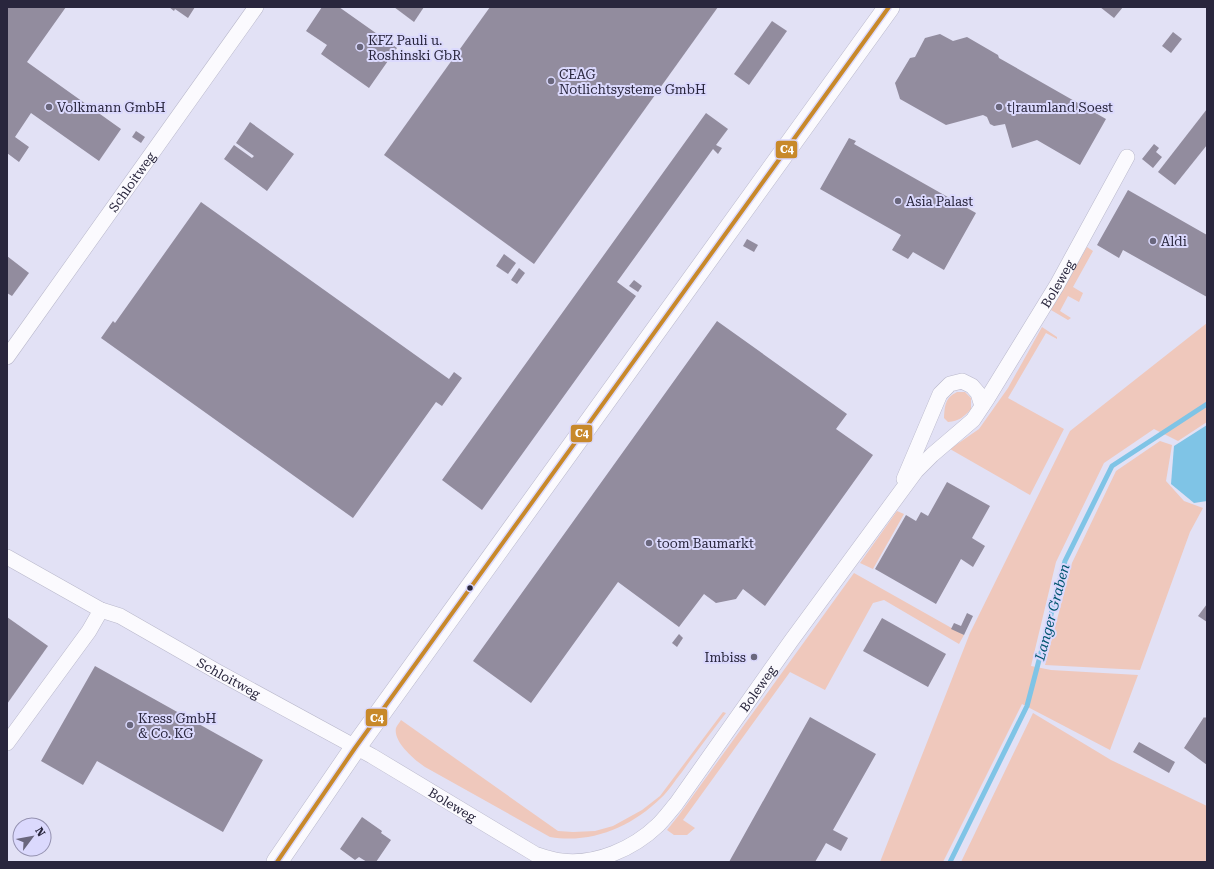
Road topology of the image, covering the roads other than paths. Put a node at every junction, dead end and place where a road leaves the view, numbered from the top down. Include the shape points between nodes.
1 (256, 7) edge
2 (889, 7) edge
3 (1126, 157) dead end
4 (7, 357) edge
5 (982, 406) junction
6 (898, 495) junction
7 (7, 557) edge
8 (100, 610) junction
9 (7, 743) edge
10 (355, 748) junction
11 (598, 860) edge
12 (277, 862) edge

1 - 4 street, Schloitweg
2 - 10 main road
3 - 5 street, Boleweg via 1057,285
5 - 6 street, Boleweg via 973,420 916,471
5 - 6 street, Boleweg via 978,393 962,381 950,384 940,394
6 - 11 street, Boleweg via 676,804 658,825 636,843
7 - 8 street, Schloitweg
8 - 9 street via 89,630
8 - 10 street, Schloitweg via 120,616
10 - 11 street, Boleweg via 535,854 562,861
10 - 12 main road

